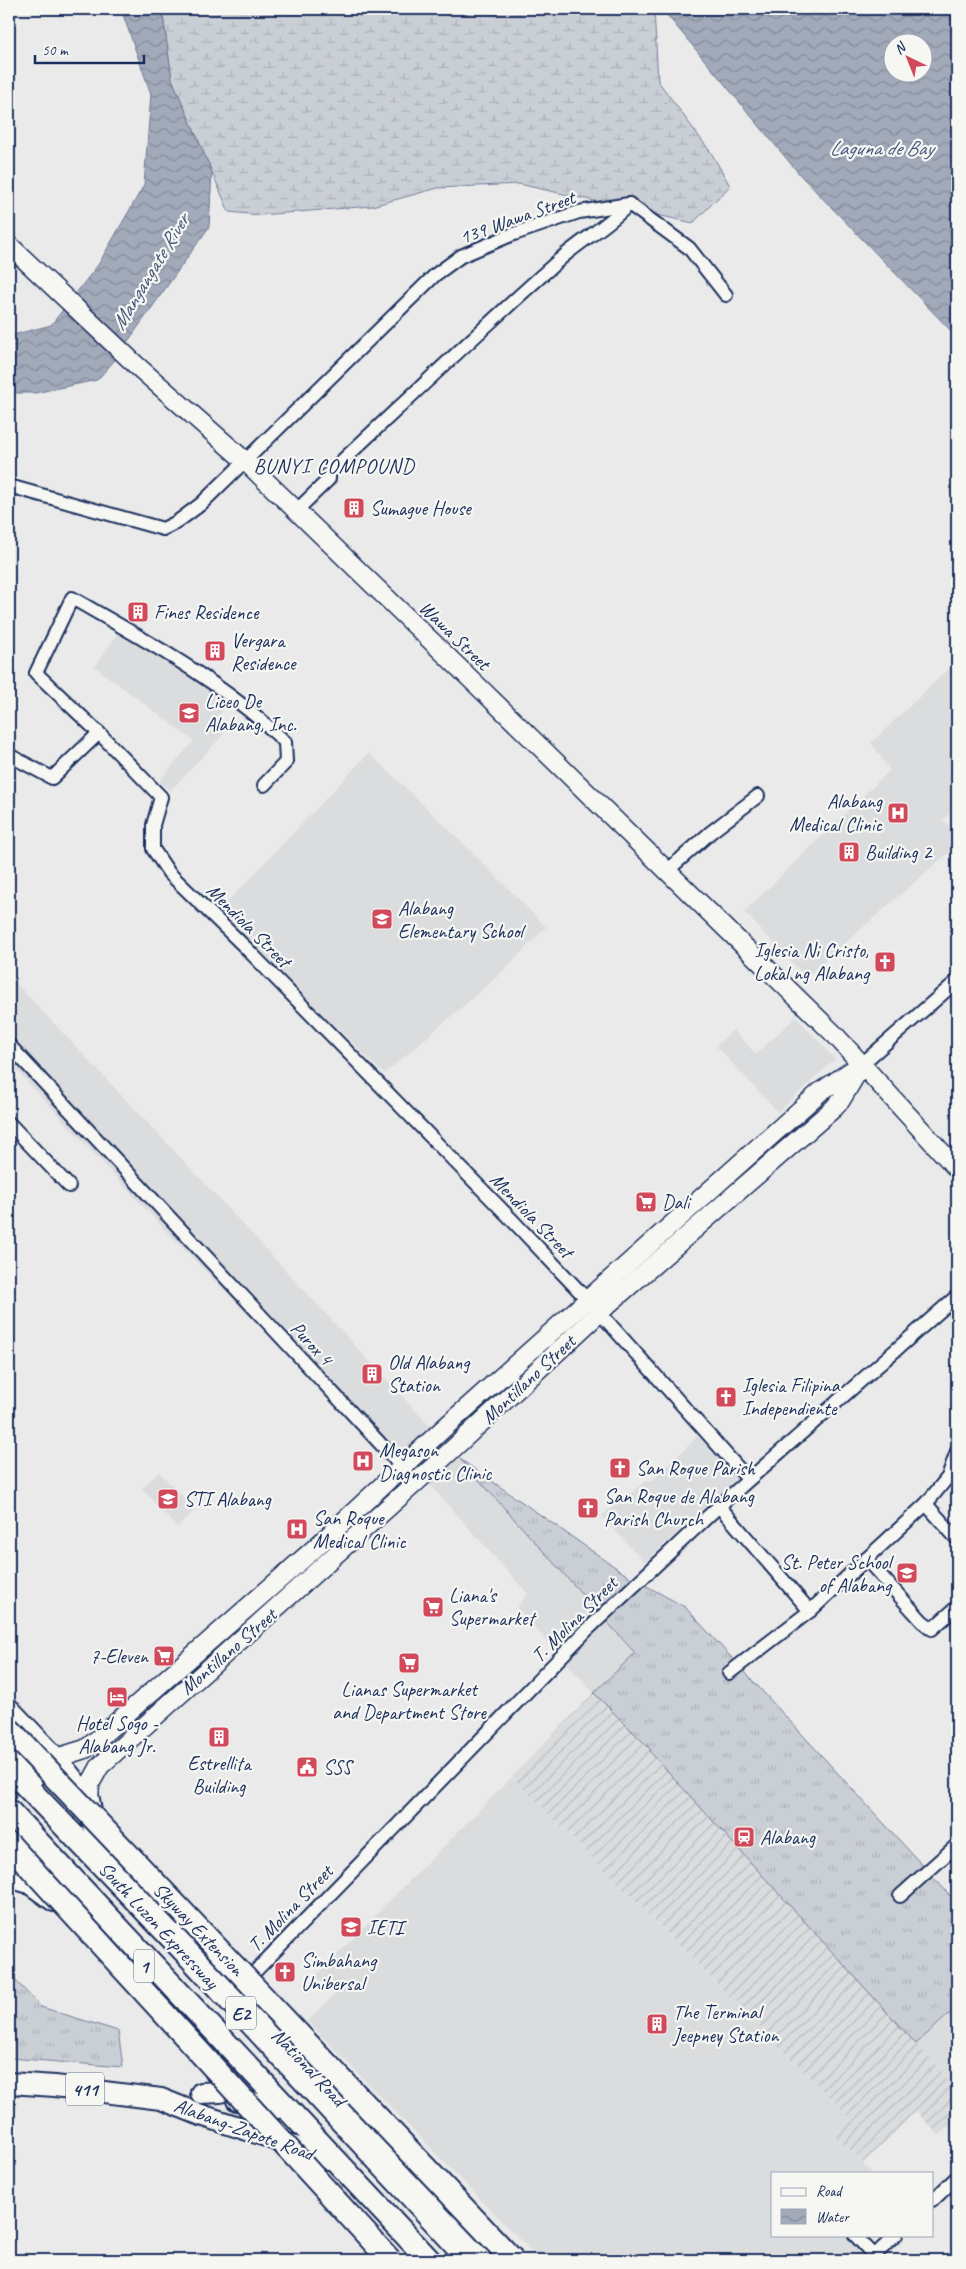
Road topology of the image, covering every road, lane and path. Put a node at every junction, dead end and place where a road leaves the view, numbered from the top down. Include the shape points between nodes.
1 (630, 204) junction
2 (9, 246) edge
3 (726, 295) dead end
4 (245, 461) junction
5 (9, 486) edge
6 (296, 510) junction
7 (99, 733) junction
8 (9, 755) edge
9 (264, 785) dead end
10 (758, 796) dead end
11 (666, 872) junction
12 (957, 981) edge
13 (9, 1045) edge
14 (863, 1063) junction
15 (9, 1123) edge
16 (957, 1169) edge
17 (69, 1186) dead end
18 (957, 1296) edge
19 (594, 1306) junction
20 (428, 1444) junction
21 (957, 1451) edge
22 (443, 1458) junction
23 (406, 1463) junction
24 (424, 1475) junction
25 (748, 1479) junction
26 (926, 1504) junction
27 (719, 1506) junction
28 (957, 1539) edge
29 (866, 1559) junction
30 (957, 1607) edge
31 (810, 1611) junction
32 (730, 1673) dead end
33 (9, 1709) edge
34 (9, 1729) edge
35 (85, 1750) junction
36 (9, 1752) edge
37 (56, 1758) junction
38 (100, 1766) junction
39 (9, 1768) edge
40 (89, 1799) junction
41 (9, 1826) edge
42 (95, 1837) junction
43 (957, 1845) edge
44 (9, 1877) edge
45 (900, 1896) dead end
46 (238, 1989) junction
47 (9, 2083) edge
48 (201, 2093) junction
49 (161, 2099) junction
50 (278, 2108) junction
51 (328, 2159) junction
52 (957, 2177) edge
53 (934, 2199) edge
54 (856, 2236) edge
55 (895, 2236) edge
56 (876, 2258) edge
57 (390, 2260) edge
58 (421, 2260) edge
59 (429, 2260) edge
60 (470, 2260) edge
61 (488, 2260) edge
62 (513, 2260) edge

1 - 3 street via 689,248
1 - 4 street, 139 Wawa Street via 579,212 511,234 461,256 435,275
1 - 6 street via 560,259 481,331 329,473 329,479
2 - 4 main road, Wawa Street
4 - 5 street, 139 Wawa Street via 201,504 163,529
4 - 6 main road, Wawa Street
6 - 11 main road, Wawa Street
7 - 8 street via 52,778
7 - 9 street, Mendiola Street via 36,673 72,598 189,665 267,724 285,742 286,762
7 - 19 street, Mendiola Street via 161,797 153,826 153,849 169,873
10 - 11 street
11 - 14 main road, Wawa Street
12 - 14 street, Montillano Street
13 - 23 street, Purox 4 via 194,1244
14 - 16 main road, Wawa Street
14 - 19 main road, Montillano Street via 834,1108
15 - 17 street
18 - 25 street, T. Molina Street
19 - 20 main road, Montillano Street
19 - 22 main road, Montillano Street
19 - 25 street, Mendiola Street
20 - 22 main road
20 - 23 main road, Montillano Street
21 - 26 street via 948,1477
22 - 24 main road, Montillano Street
23 - 24 main road
23 - 35 main road, Montillano Street via 307,1555
24 - 38 main road, Montillano Street
25 - 27 street, T. Molina Street
26 - 28 street
26 - 29 street
27 - 31 street
27 - 46 street, T. Molina Street via 586,1631
29 - 30 street via 932,1629
29 - 31 street
31 - 32 street
33 - 37 highway
34 - 62 highway, Skyway Extension / E2, bridge
35 - 37 main road, Montillano Street
35 - 38 main road
36 - 42 highway, National Road via 69,1818
37 - 40 highway
38 - 40 main road, Montillano Street via 90,1784
39 - 60 highway, South Luzon Expressway / E2 via 185,1952
40 - 42 highway
41 - 50 highway, 1
41 - 57 highway, bridge
41 - 59 highway, South Luzon Expressway / E2
42 - 46 highway, National Road
43 - 45 street
44 - 48 highway via 29,1883 70,1914 226,2084 226,2089 220,2092
46 - 61 highway, National Road
47 - 49 highway, Alabang-Zapote Road / 411
48 - 49 highway, Alabang-Zapote Road / 411
48 - 50 highway, Alabang-Zapote Road / 411
49 - 51 highway, Alabang-Zapote Road / 411
50 - 51 highway, 1
51 - 58 highway, 1
52 - 53 street
54 - 56 street
55 - 56 street

